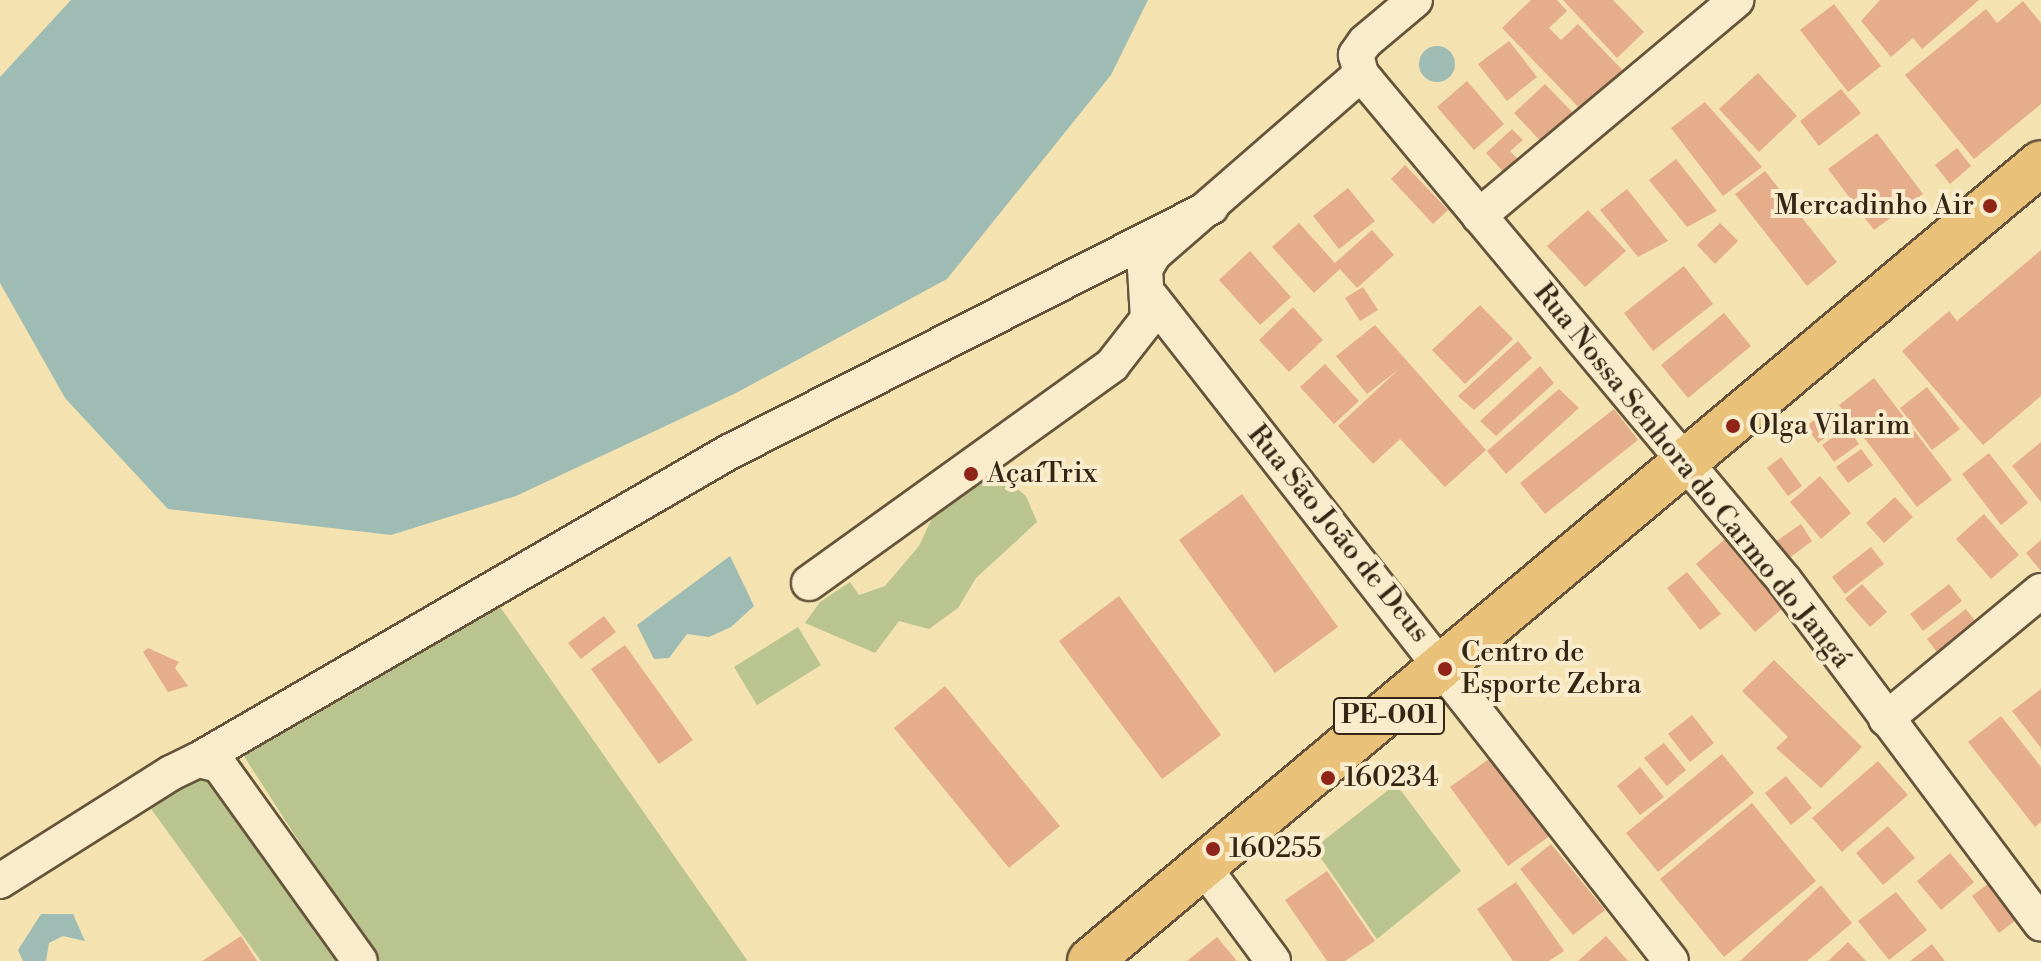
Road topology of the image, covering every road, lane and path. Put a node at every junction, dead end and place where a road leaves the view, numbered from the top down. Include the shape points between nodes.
1 (1415, 0) edge
2 (1736, 0) edge
3 (1361, 74) junction
4 (2041, 163) edge
5 (1211, 207) junction
6 (1479, 216) junction
7 (1151, 297) junction
8 (1686, 467) junction
9 (809, 583) dead end
10 (2041, 591) edge
11 (1445, 669) junction
12 (1886, 719) junction
13 (198, 760) junction
14 (1206, 870) junction
15 (0, 881) edge
16 (2041, 924) edge
17 (360, 961) edge
18 (1090, 961) edge
19 (1273, 961) edge
20 (1671, 961) edge

1 - 3 street via 1365,42 1356,55
2 - 6 street
3 - 5 street
3 - 6 street, Rua Nossa Senhora do Carmo do Jangá
4 - 8 main road, PE-001
5 - 7 street via 1154,254 1145,269
5 - 13 street via 729,452
6 - 8 street, Rua Nossa Senhora do Carmo do Jangá
7 - 9 street via 1148,319 1112,365
7 - 11 street, Rua São João de Deus
8 - 11 main road, PE-001
8 - 12 street, Rua Nossa Senhora do Carmo do Jangá via 1784,580
10 - 12 street
11 - 14 main road, PE-001
11 - 20 street, Rua São João de Deus
12 - 16 street, Rua Nossa Senhora do Carmo do Jangá
13 - 15 street
13 - 17 street via 219,765 239,788
14 - 18 main road, PE-001
14 - 19 street

